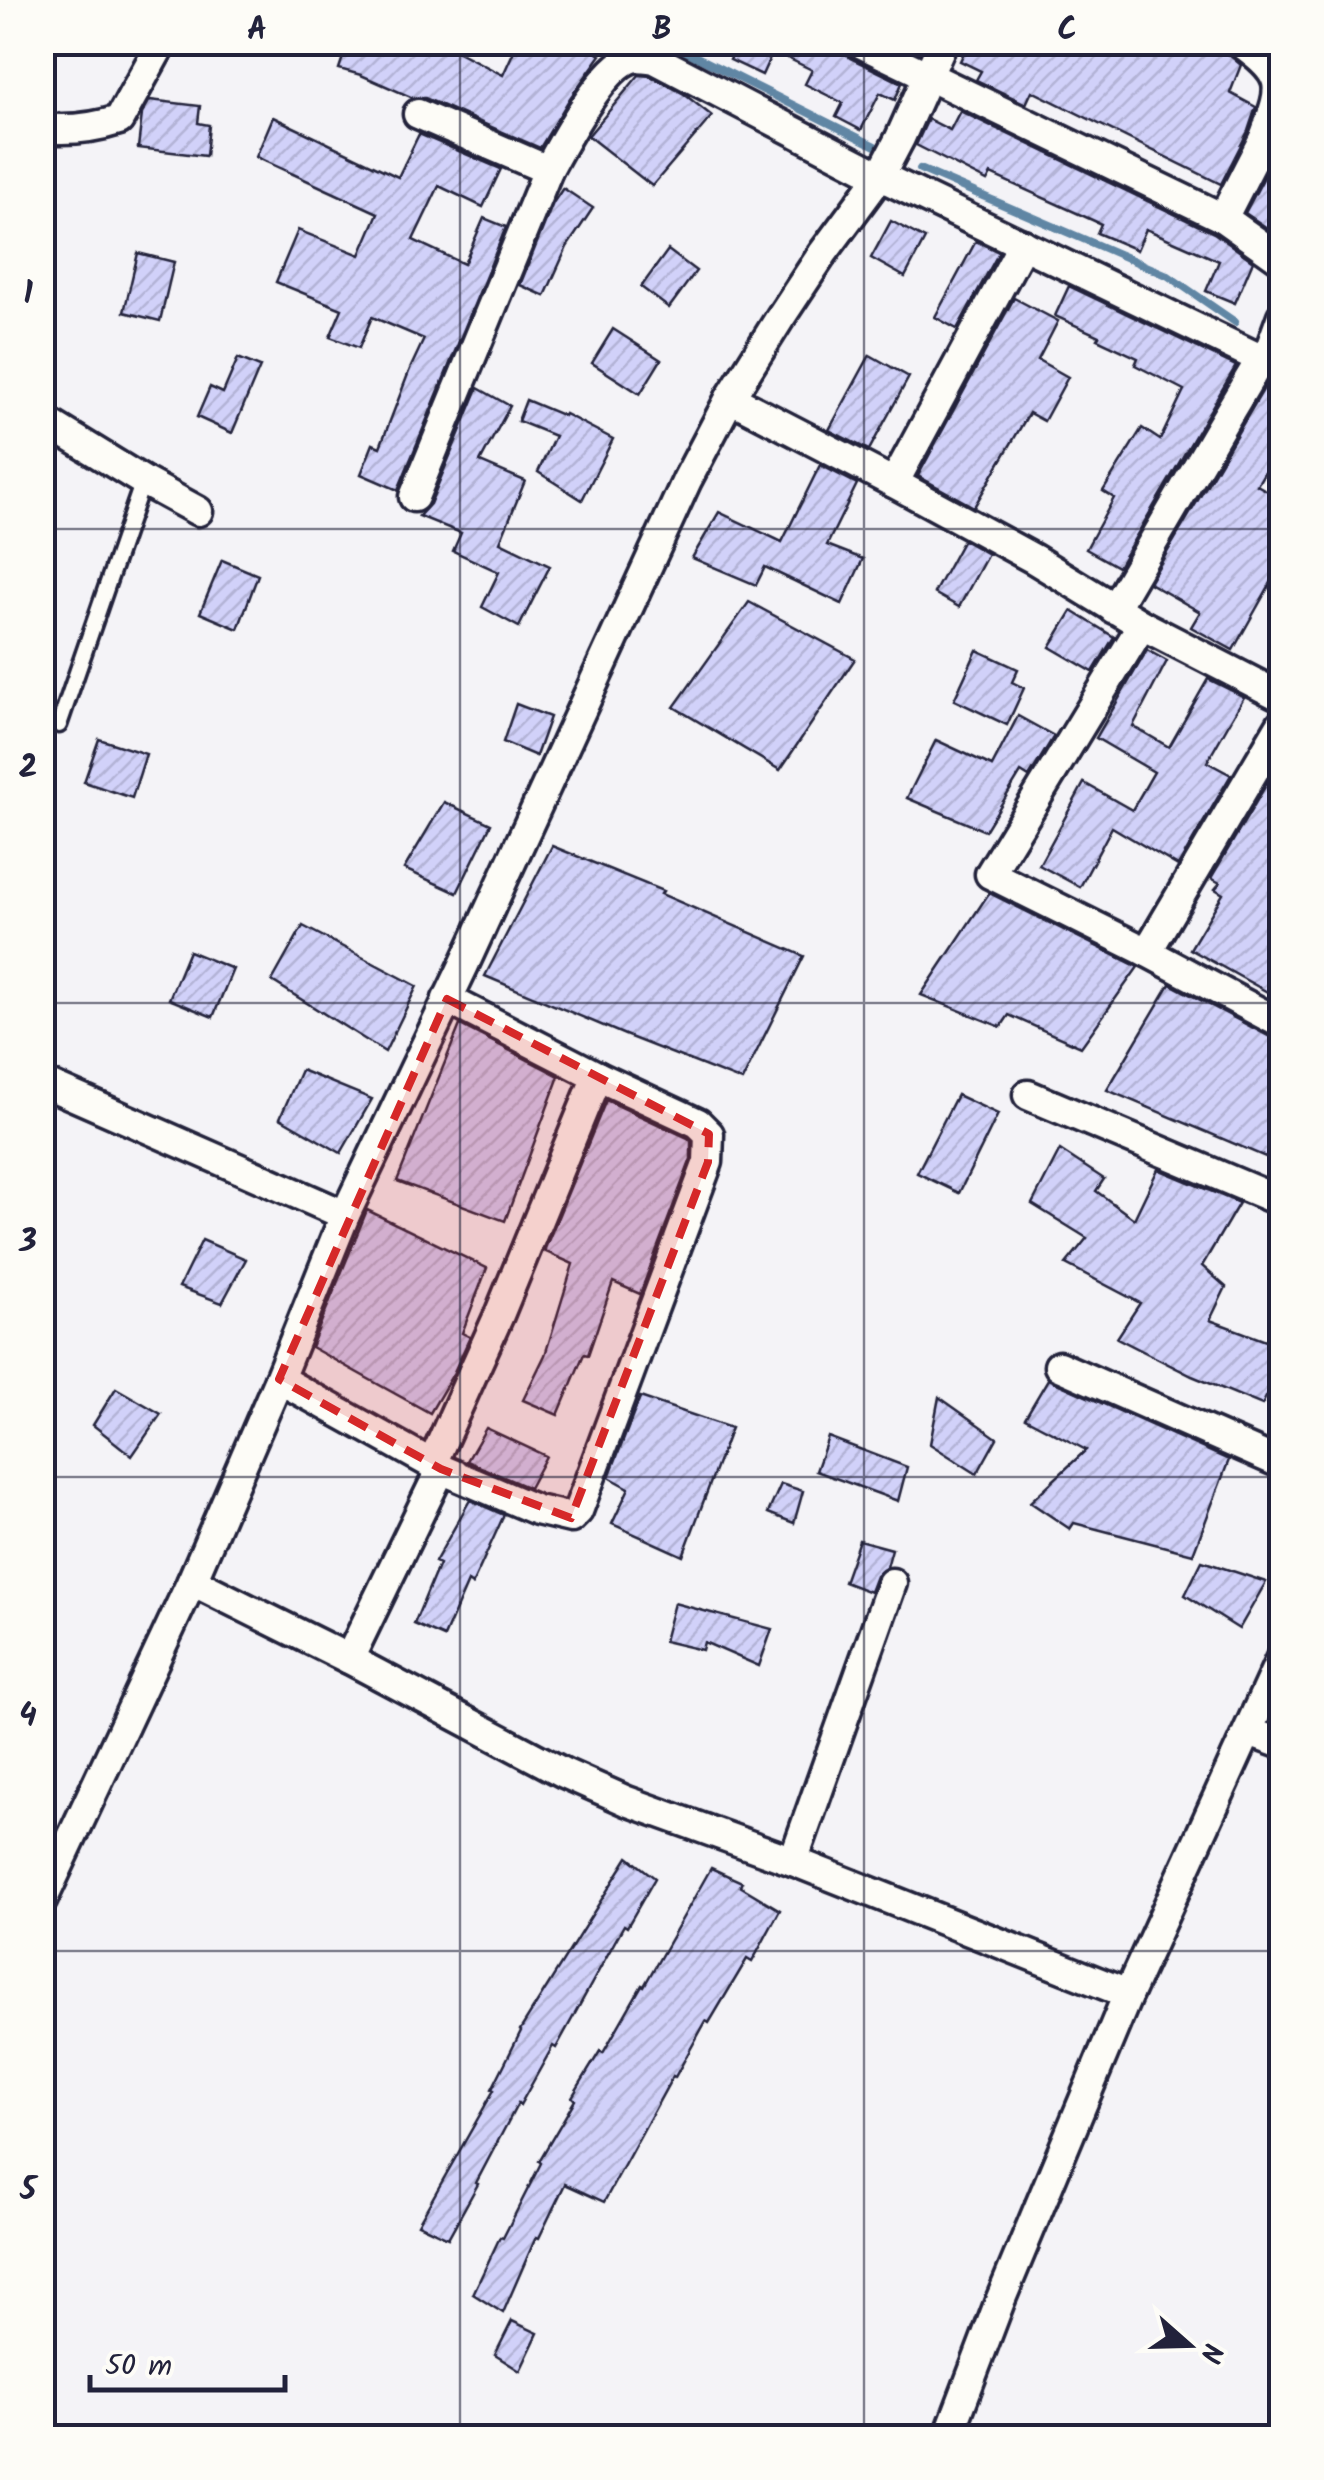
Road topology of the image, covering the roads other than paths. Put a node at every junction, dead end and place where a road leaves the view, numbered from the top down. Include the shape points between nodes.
1 (162, 42) edge
2 (858, 42) edge
3 (944, 42) edge
4 (1240, 42) edge
5 (930, 76) junction
6 (418, 114) dead end
7 (42, 128) edge
8 (1272, 142) edge
9 (548, 170) junction
10 (880, 176) junction
11 (1223, 218) junction
12 (1023, 244) junction
13 (1282, 260) edge
14 (1282, 316) edge
15 (1262, 358) junction
16 (730, 398) junction
17 (42, 419) edge
18 (143, 481) junction
19 (894, 483) junction
20 (414, 497) dead end
21 (198, 510) dead end
22 (1114, 609) junction
23 (1142, 625) junction
24 (1282, 697) edge
25 (1282, 724) edge
26 (59, 726) dead end
27 (1147, 952) junction
28 (448, 999) junction
29 (1282, 1024) edge
30 (597, 1076) junction
31 (42, 1082) edge
32 (1028, 1095) dead end
33 (1282, 1202) edge
34 (345, 1215) junction
35 (1059, 1366) dead end
36 (279, 1379) junction
37 (1282, 1464) edge
38 (437, 1466) junction
39 (192, 1581) junction
40 (892, 1583) dead end
41 (1282, 1656) edge
42 (349, 1659) junction
43 (1249, 1732) junction
44 (1282, 1744) edge
45 (792, 1861) junction
46 (42, 1901) edge
47 (1128, 1994) junction
48 (948, 2438) edge

1 - 7 street via 119,120
2 - 5 street
3 - 5 street
4 - 8 street via 1274,70
5 - 10 street
5 - 11 street
6 - 9 street
8 - 11 street
9 - 10 street via 587,103 618,67 642,56
9 - 20 street
10 - 12 street
10 - 16 street
11 - 13 street
12 - 15 street
12 - 19 street
14 - 15 street
15 - 22 street
16 - 19 street
16 - 28 street via 686,480
17 - 18 street
18 - 21 street
18 - 26 lane
19 - 22 street
22 - 23 street
23 - 24 street
23 - 27 street via 990,874
25 - 27 street
27 - 29 street
28 - 30 street
28 - 34 street
30 - 38 street
30 - 38 street via 698,1123 709,1134 708,1162 578,1511 571,1518 537,1510
31 - 34 street
32 - 33 street
34 - 36 street
35 - 37 street
36 - 38 street
36 - 39 street
38 - 42 street
39 - 42 street
39 - 46 street
40 - 45 street
41 - 43 street
42 - 45 street via 564,1774
43 - 44 street
43 - 47 street
45 - 47 street
47 - 48 street

